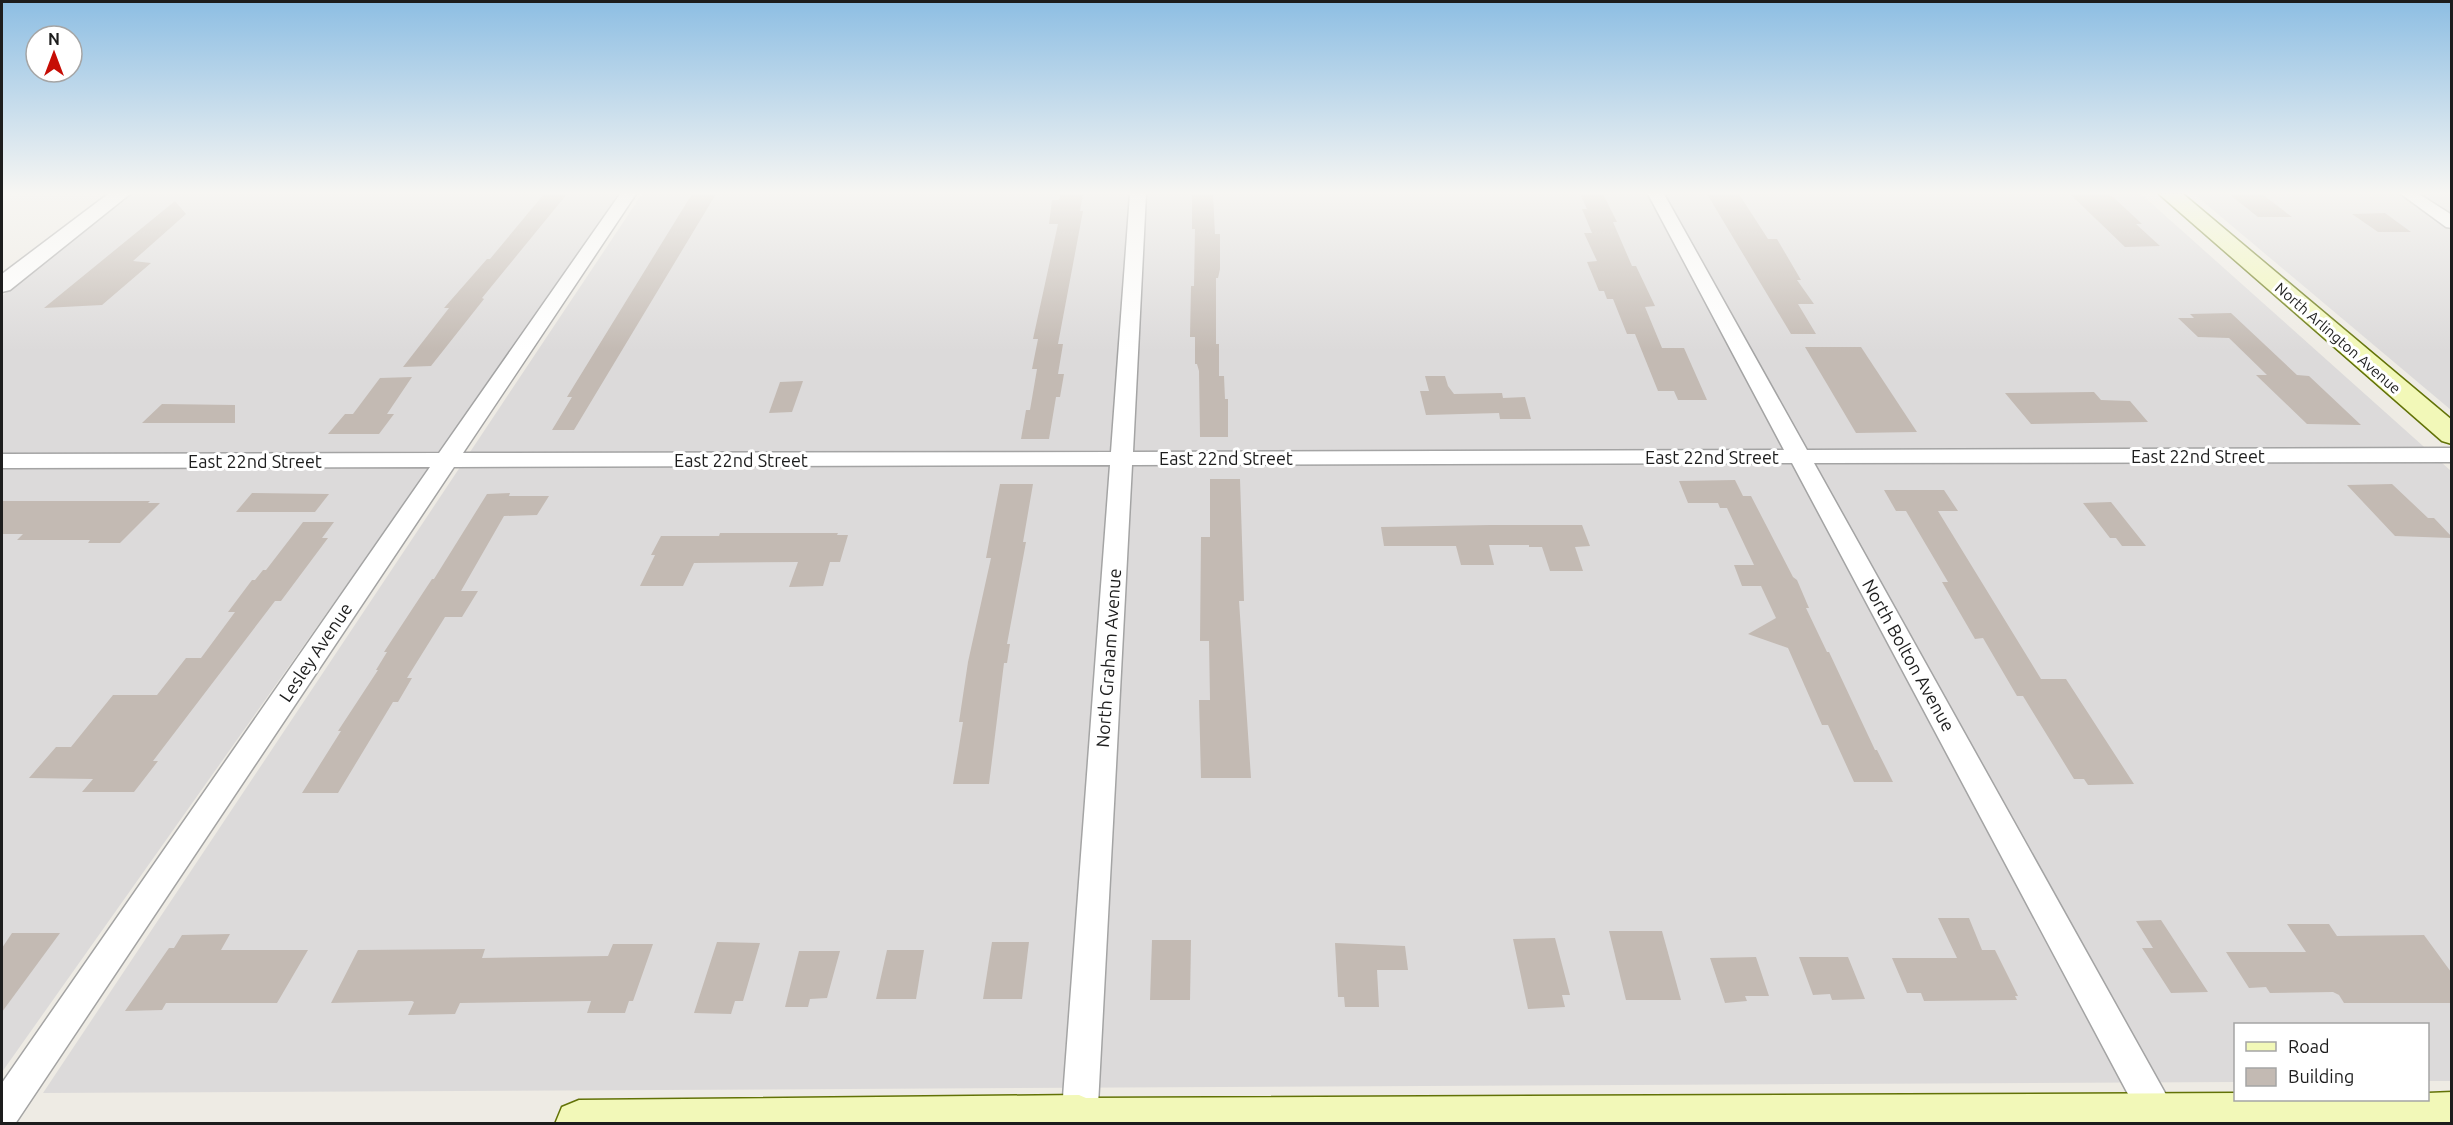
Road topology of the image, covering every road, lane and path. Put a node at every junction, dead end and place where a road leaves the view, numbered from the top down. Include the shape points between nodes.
1 (52, 246) edge
2 (592, 246) edge
3 (1135, 246) edge
4 (1685, 246) edge
5 (2231, 246) edge
6 (2, 285) edge
7 (2451, 435) edge
8 (2451, 455) edge
9 (1800, 457) junction
10 (1121, 458) junction
11 (2, 461) edge
12 (446, 461) junction
13 (2, 1112) edge
14 (2451, 1116) edge
15 (2162, 1120) edge
16 (1079, 1121) edge
17 (1622, 1121) edge
18 (579, 1124) edge

1 - 6 street
2 - 12 street, Lesley Avenue
3 - 10 street, North Graham Avenue
4 - 9 street, North Bolton Avenue
5 - 7 main road, North Arlington Avenue
8 - 9 street, East 22nd Street
9 - 10 street, East 22nd Street
9 - 15 street, North Bolton Avenue
10 - 12 street, East 22nd Street
10 - 16 street, North Graham Avenue
11 - 12 street, East 22nd Street
12 - 13 street, Lesley Avenue
14 - 15 main road
15 - 17 main road
16 - 17 main road
16 - 18 main road

